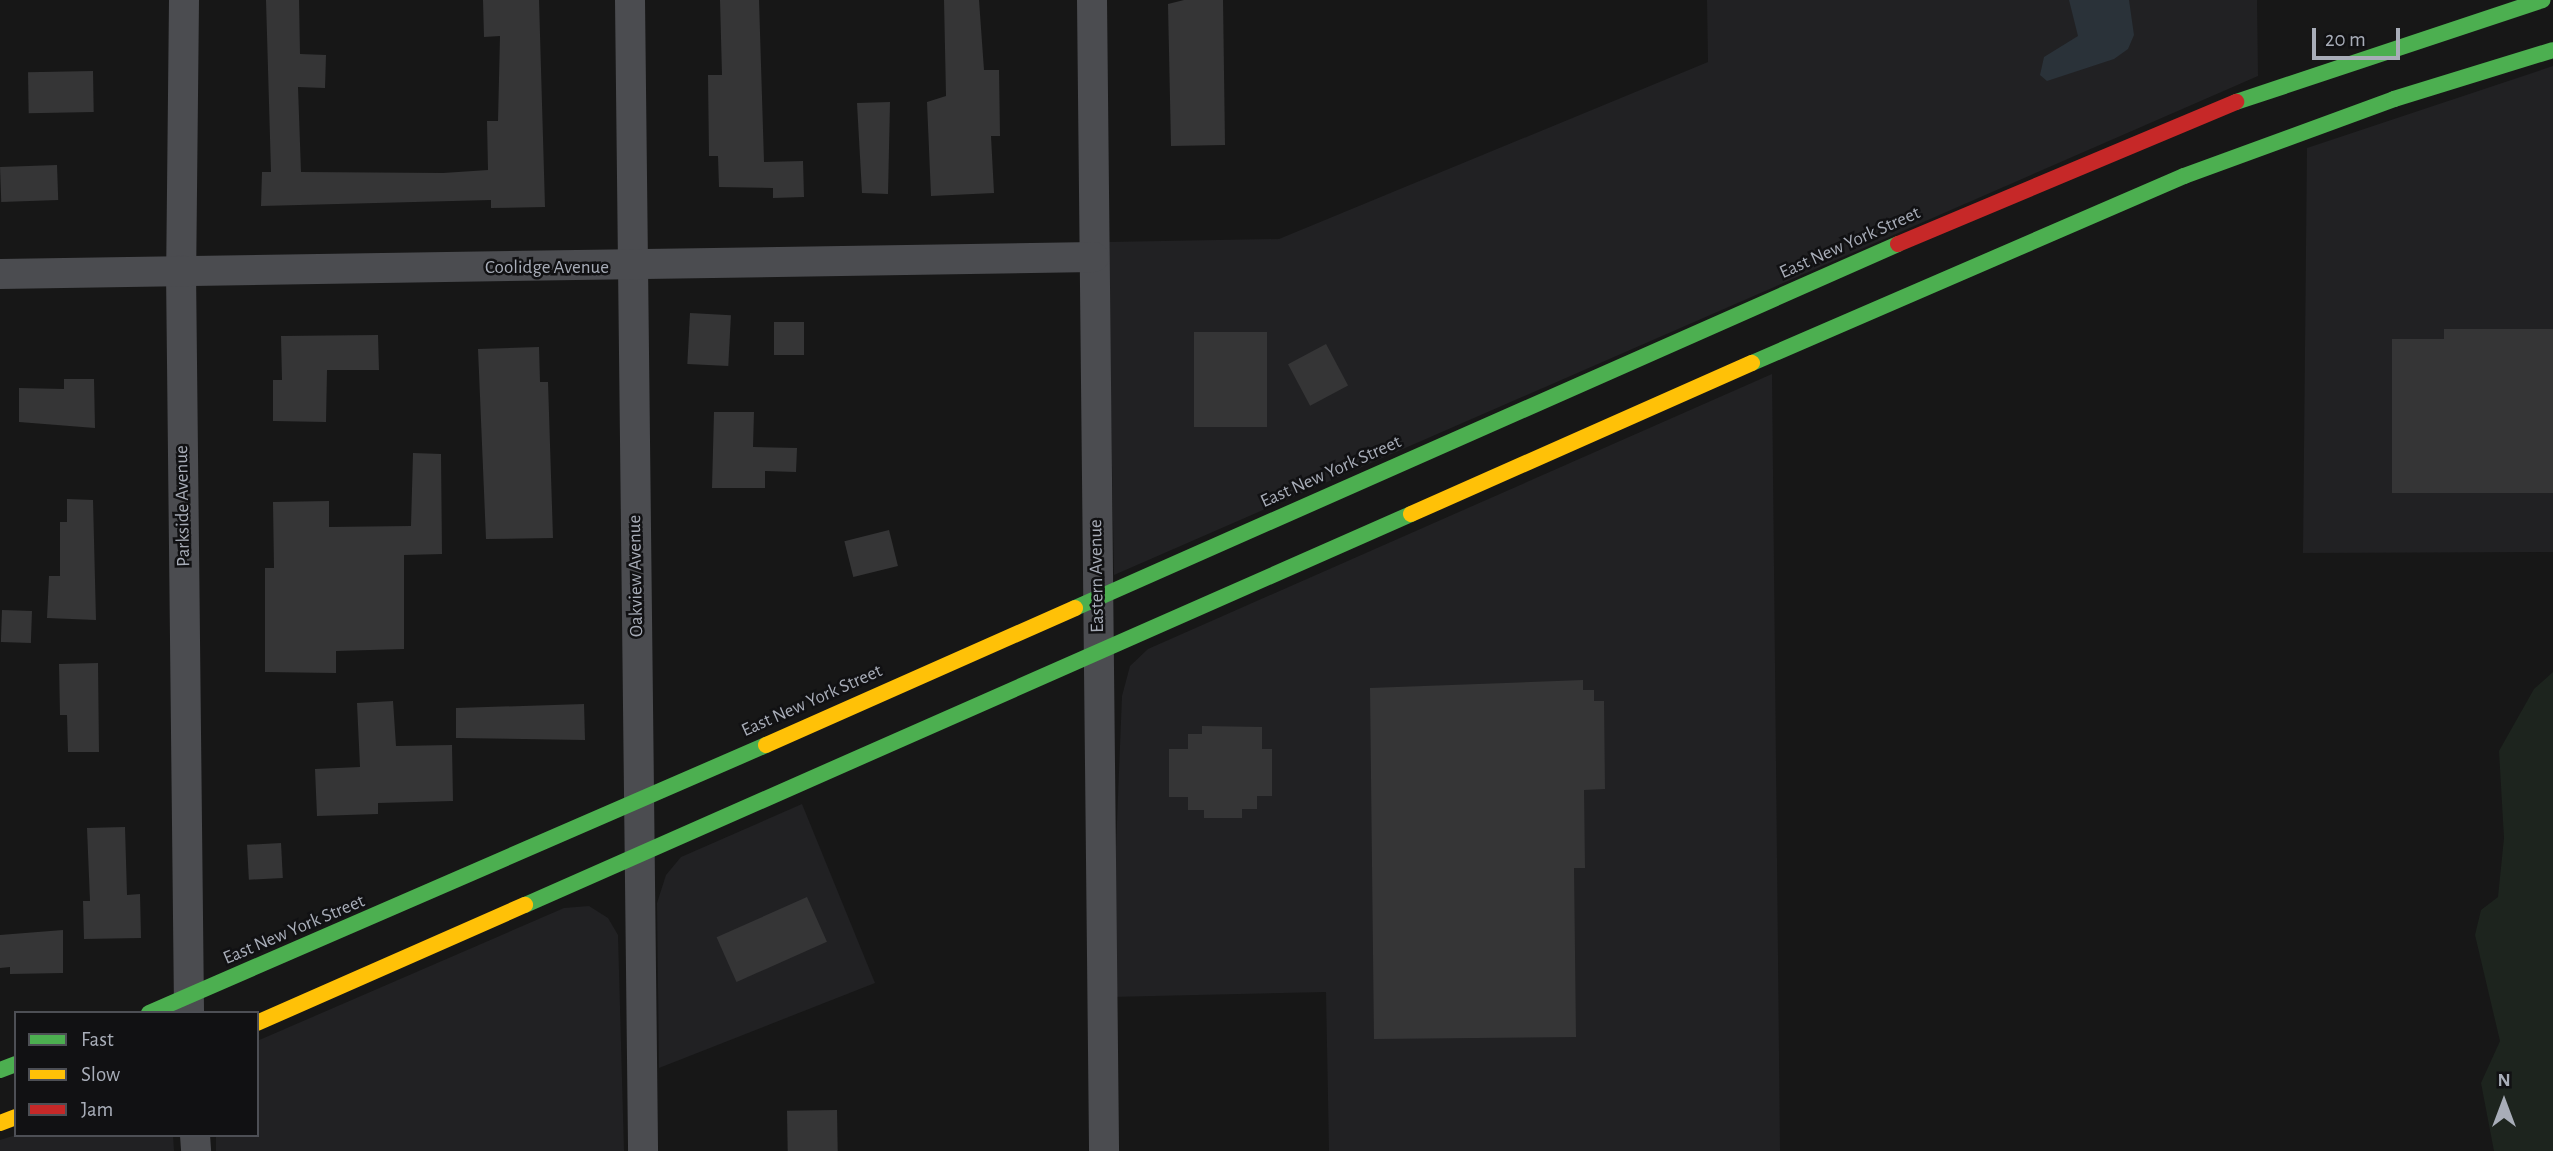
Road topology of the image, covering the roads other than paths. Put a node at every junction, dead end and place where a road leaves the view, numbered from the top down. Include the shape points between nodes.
1 (184, 0) edge
2 (630, 0) edge
3 (1092, 0) edge
4 (2542, 0) edge
5 (2553, 50) edge
6 (1094, 257) junction
7 (633, 268) junction
8 (181, 270) junction
9 (0, 274) edge
10 (1097, 598) junction
11 (1099, 654) junction
12 (637, 801) junction
13 (639, 858) junction
14 (189, 1005) edge
15 (159, 1011) edge
16 (259, 1022) edge
17 (643, 1151) edge
18 (1104, 1151) edge

1 - 8 street, Parkside Avenue
2 - 7 street, Oakview Avenue
3 - 6 street, Eastern Avenue
4 - 10 main road, East New York Street via 2333,67 2060,173
5 - 11 main road via 2394,99 2185,176
6 - 7 street, Coolidge Avenue
6 - 10 street, Eastern Avenue
7 - 8 street, Coolidge Avenue
7 - 12 street, Oakview Avenue
8 - 9 street, Coolidge Avenue
8 - 14 street, Parkside Avenue
10 - 11 street, Eastern Avenue
10 - 12 main road, East New York Street
11 - 13 main road
11 - 18 street, Eastern Avenue
12 - 13 street, Oakview Avenue
12 - 14 main road, East New York Street
13 - 16 main road
13 - 17 street, Oakview Avenue
14 - 15 main road, East New York Street

